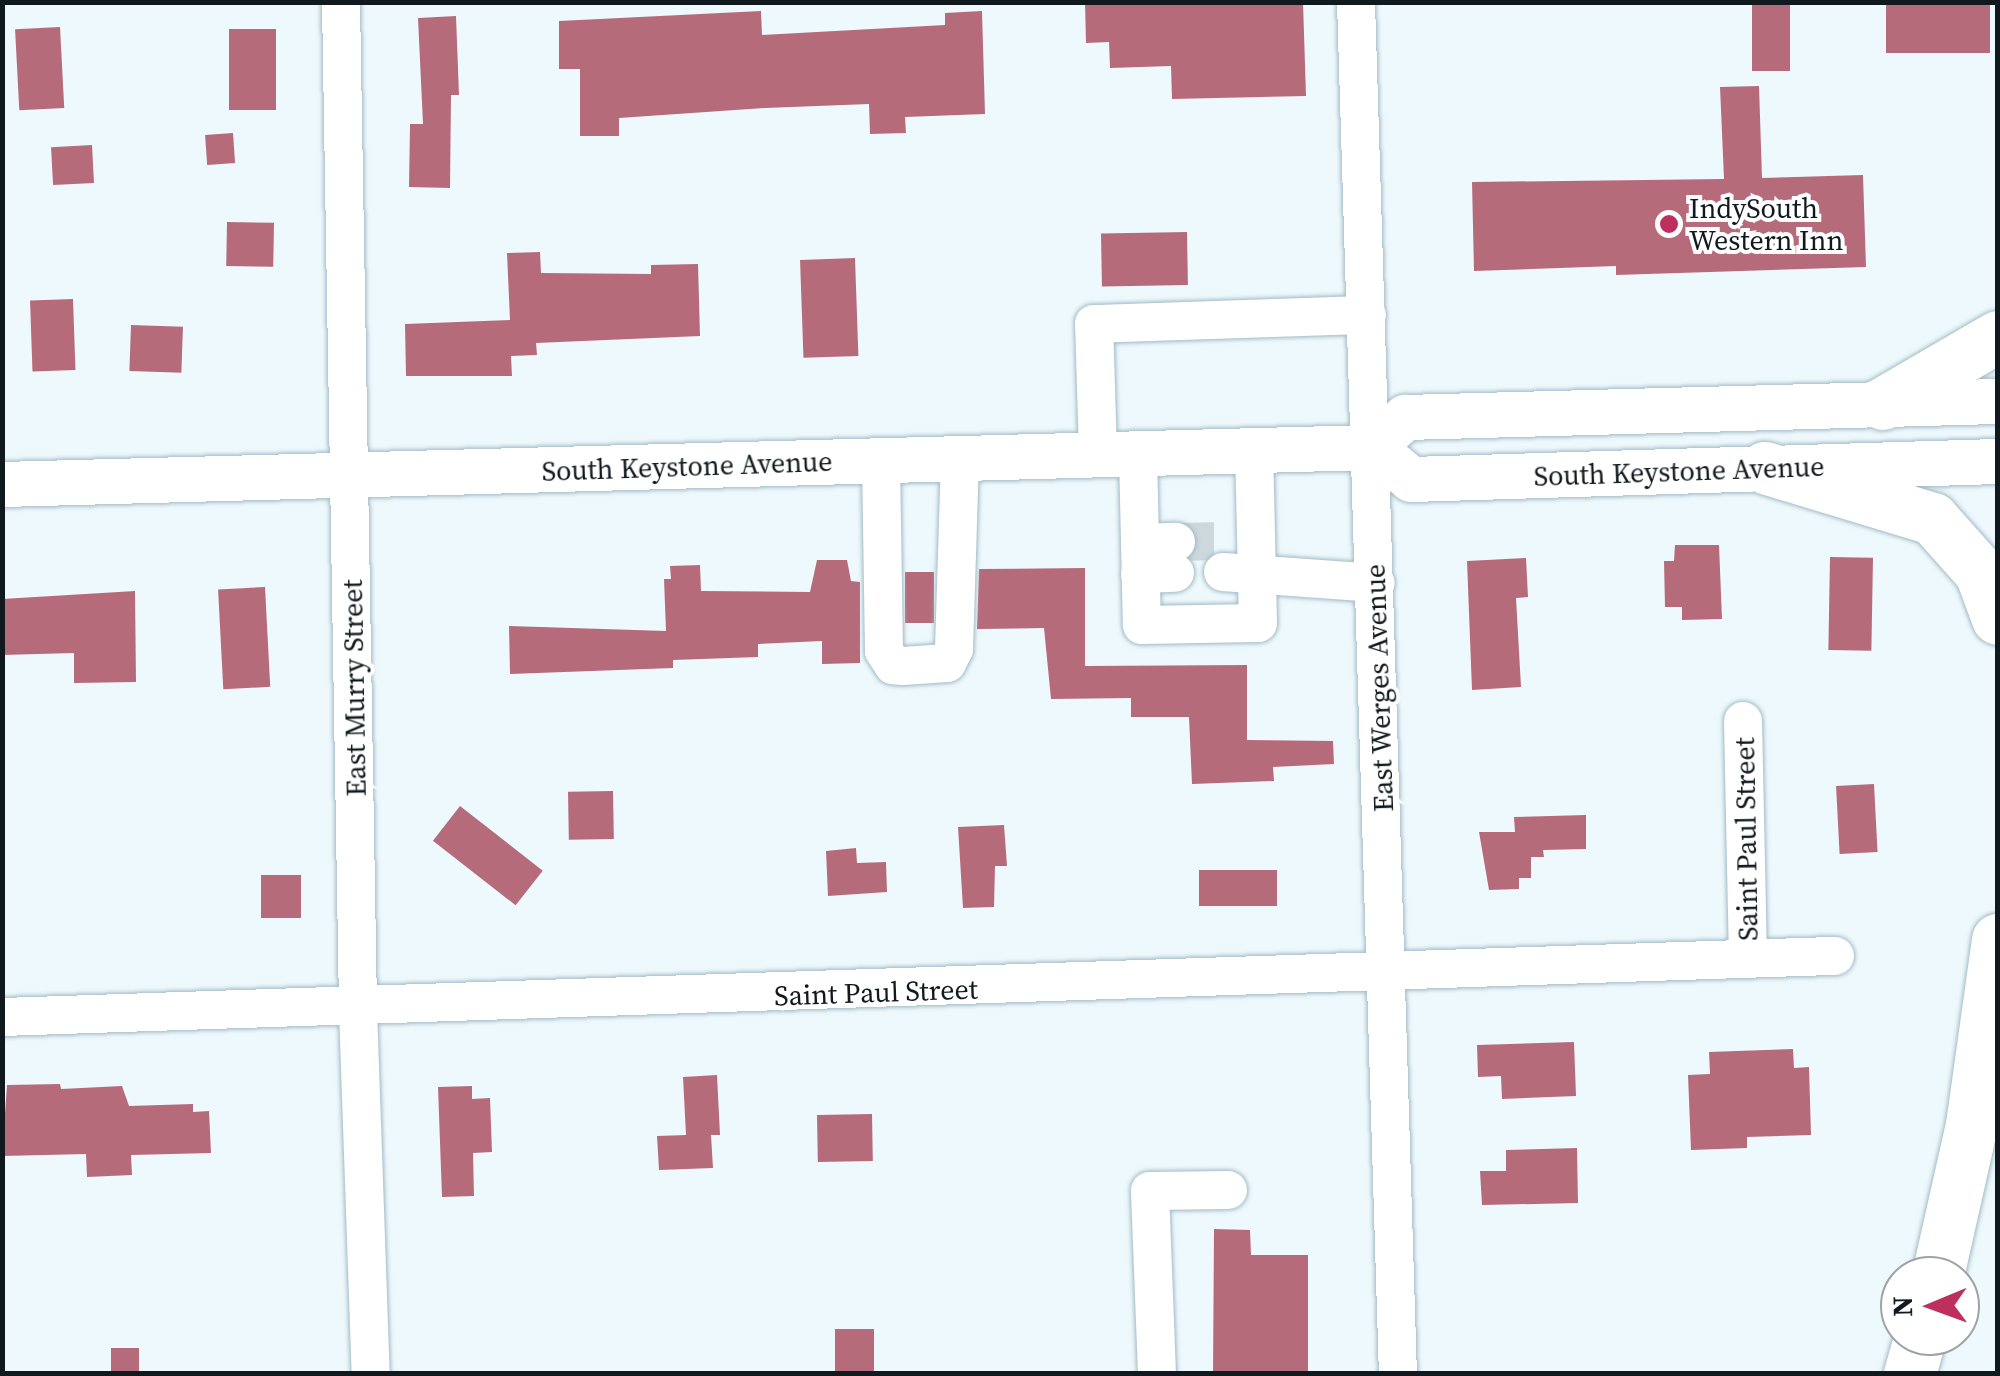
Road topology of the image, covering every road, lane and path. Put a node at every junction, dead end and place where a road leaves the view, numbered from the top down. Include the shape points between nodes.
1 (341, 2) edge
2 (1356, 2) edge
3 (1367, 315) junction
4 (1998, 338) edge
5 (1998, 401) edge
6 (1883, 404) junction
7 (1372, 447) junction
8 (1254, 450) junction
9 (1118, 454) junction
10 (960, 458) junction
11 (881, 461) junction
12 (1998, 461) edge
13 (1766, 468) junction
14 (351, 476) junction
15 (2, 484) edge
16 (1240, 556) junction
17 (1376, 583) junction
18 (1998, 620) edge
19 (1743, 721) dead end
20 (1998, 940) edge
21 (1748, 956) junction
22 (1836, 956) dead end
23 (1389, 970) junction
24 (358, 1010) junction
25 (2, 1017) edge
26 (1228, 1190) dead end
27 (1943, 1256) edge
28 (371, 1374) edge
29 (1157, 1374) edge
30 (1398, 1374) edge

1 - 14 street, East Murry Street
2 - 3 street, East Werges Avenue
3 - 7 street, East Werges Avenue
3 - 9 street via 1094,324
4 - 6 highway
5 - 6 main road
6 - 7 main road via 1405,418
7 - 8 main road, South Keystone Avenue
7 - 13 main road, South Keystone Avenue via 1411,479
7 - 17 street, East Werges Avenue
8 - 9 main road, South Keystone Avenue
8 - 16 street
9 - 10 main road, South Keystone Avenue
9 - 16 street via 1158,558 1142,626 1258,623
10 - 11 main road, South Keystone Avenue
10 - 11 street via 954,649 947,663 903,666 893,665 884,651
11 - 14 main road, South Keystone Avenue
12 - 13 main road, South Keystone Avenue
13 - 18 highway via 1933,519 1975,563
14 - 15 main road, South Keystone Avenue
14 - 24 street, East Murry Street
16 - 17 street
17 - 23 street, East Werges Avenue
19 - 21 street, Saint Paul Street
20 - 27 highway via 1972,1125
21 - 22 street, Saint Paul Street
21 - 23 street, Saint Paul Street
23 - 24 street, Saint Paul Street
23 - 30 street, East Werges Avenue
24 - 25 street, Saint Paul Street
24 - 28 street, East Murry Street
26 - 29 street via 1150,1191

